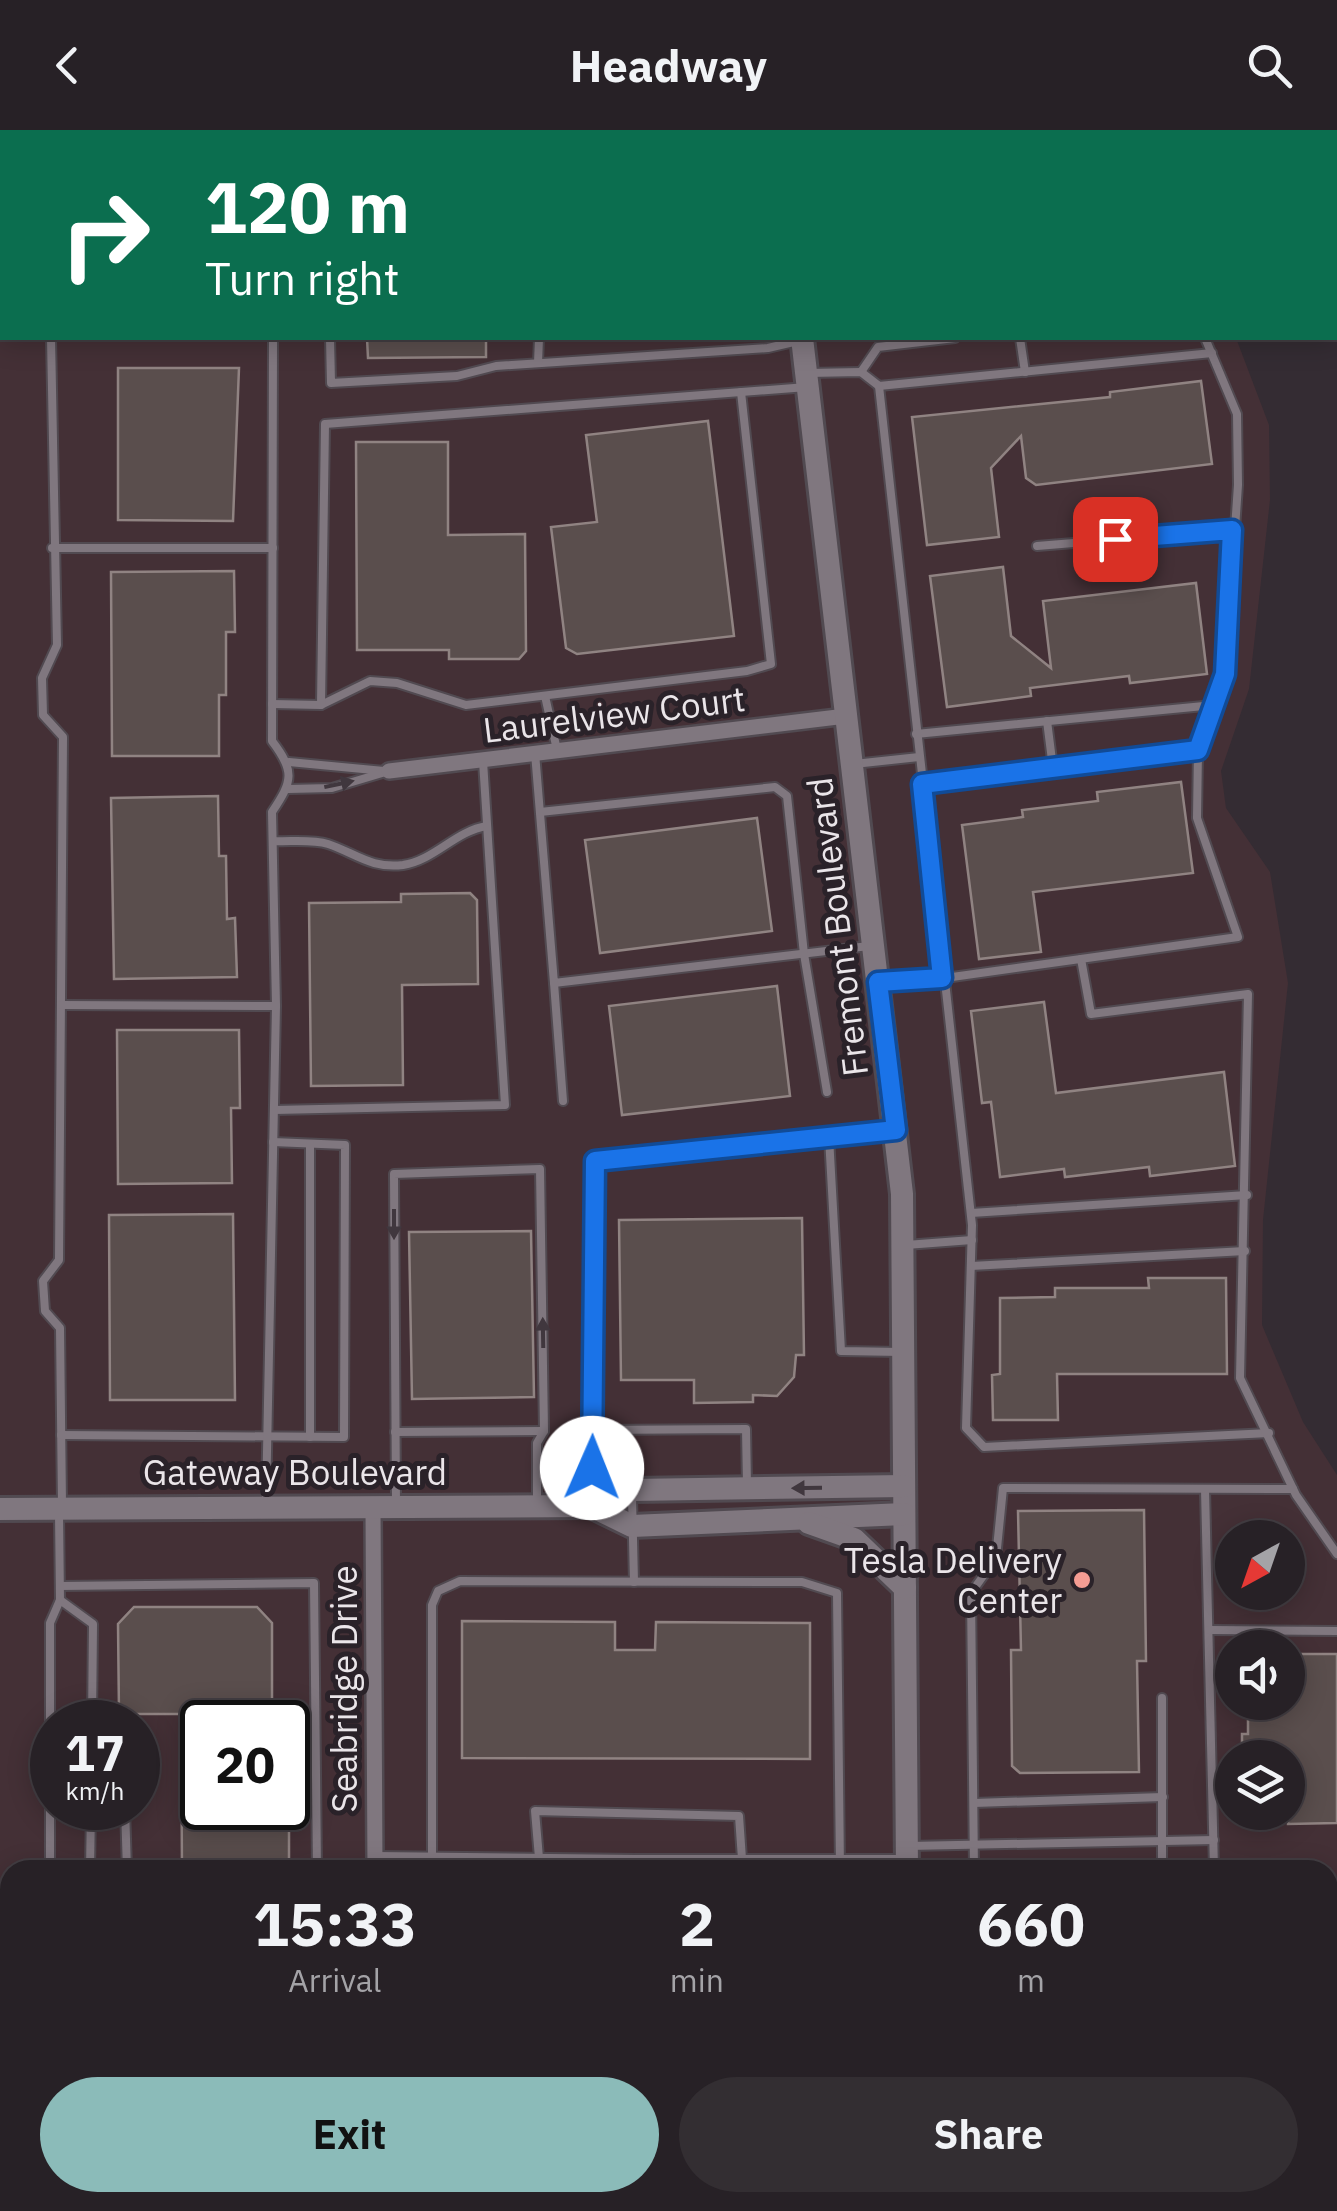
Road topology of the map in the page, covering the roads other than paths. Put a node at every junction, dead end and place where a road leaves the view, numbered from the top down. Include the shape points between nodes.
1 (50, 340) edge
2 (274, 340) edge
3 (330, 340) edge
4 (539, 340) edge
5 (734, 340) edge
6 (796, 340) edge
7 (802, 340) edge
8 (874, 340) edge
9 (938, 340) edge
10 (1020, 340) edge
11 (1207, 340) edge
12 (878, 347) junction
13 (734, 350) junction
14 (1212, 353) junction
15 (538, 363) junction
16 (861, 372) junction
17 (1025, 372) junction
18 (806, 380) junction
19 (880, 386) junction
20 (741, 392) junction
21 (1232, 530) junction
22 (1037, 546) dead end
23 (52, 548) junction
24 (272, 548) junction
25 (545, 696) junction
26 (272, 704) junction
27 (320, 705) junction
28 (1214, 705) junction
29 (846, 716) junction
30 (1048, 721) junction
31 (916, 734) junction
32 (1198, 750) junction
33 (557, 751) junction
34 (535, 754) junction
35 (919, 757) junction
36 (484, 760) junction
37 (288, 762) junction
38 (852, 764) junction
39 (1053, 768) junction
40 (389, 771) junction
41 (922, 784) junction
42 (288, 789) junction
43 (540, 812) junction
44 (487, 826) junction
45 (273, 841) junction
46 (874, 946) junction
47 (804, 954) junction
48 (1081, 959) junction
49 (942, 978) junction
50 (878, 982) junction
51 (554, 983) junction
52 (61, 1006) junction
53 (276, 1006) junction
54 (827, 1092) dead end
55 (564, 1101) dead end
56 (274, 1110) junction
57 (896, 1130) junction
58 (830, 1137) junction
59 (273, 1142) junction
60 (310, 1144) junction
61 (1247, 1195) junction
62 (971, 1212) junction
63 (972, 1240) junction
64 (904, 1245) junction
65 (1245, 1251) junction
66 (971, 1266) junction
67 (904, 1352) junction
68 (544, 1430) junction
69 (593, 1430) junction
70 (395, 1432) junction
71 (1268, 1433) junction
72 (61, 1435) junction
73 (268, 1437) junction
74 (310, 1437) junction
75 (904, 1486) junction
76 (747, 1489) junction
77 (1205, 1489) junction
78 (1293, 1489) junction
79 (632, 1490) junction
80 (537, 1506) junction
81 (591, 1506) junction
82 (384, 1507) junction
83 (0, 1508) edge
84 (61, 1508) junction
85 (266, 1508) junction
86 (904, 1514) junction
87 (796, 1519) junction
88 (632, 1526) junction
89 (1337, 1554) edge
90 (634, 1582) junction
91 (60, 1586) junction
92 (905, 1588) junction
93 (60, 1600) junction
94 (1208, 1630) junction
95 (1337, 1631) edge
96 (1162, 1698) dead end
97 (92, 1700) edge
98 (1163, 1798) junction
99 (974, 1802) junction
100 (91, 1830) edge
101 (126, 1830) edge
102 (1214, 1840) junction
103 (1164, 1841) junction
104 (974, 1844) junction
105 (432, 1857) junction
106 (539, 1858) junction
107 (907, 1858) edge
108 (635, 1859) joint
109 (742, 1859) junction
110 (840, 1859) junction
111 (50, 1860) edge
112 (90, 1860) edge
113 (128, 1860) edge
114 (317, 1860) edge
115 (375, 1860) edge
116 (404, 1860) edge
117 (974, 1860) edge
118 (1163, 1860) edge
119 (1214, 1860) edge

1 - 23 lane
2 - 24 lane
3 - 15 lane via 331,383 457,376
4 - 15 lane
5 - 13 lane
6 - 13 lane
7 - 18 main road, Fremont Boulevard
8 - 12 lane
9 - 12 lane
10 - 17 lane
11 - 14 lane
12 - 16 lane
13 - 15 lane
14 - 17 lane
14 - 21 lane via 1237,414
16 - 18 lane
16 - 19 lane
17 - 19 lane
18 - 20 lane
18 - 29 main road, Fremont Boulevard
19 - 31 lane
20 - 25 lane via 771,664
20 - 27 lane via 325,424
21 - 22 lane
21 - 28 lane via 1225,674
23 - 24 lane
23 - 52 lane via 57,645 42,678 43,715 64,737
24 - 26 lane
25 - 27 lane via 466,705 370,681
25 - 33 lane
26 - 27 lane
26 - 37 lane via 272,741
28 - 30 lane
28 - 32 lane
29 - 33 street, Laurelview Court
29 - 38 main road, Fremont Boulevard
30 - 31 lane
30 - 39 lane
31 - 35 lane
32 - 39 lane
32 - 48 lane via 1197,818 1238,937
33 - 34 street, Laurelview Court
34 - 36 street, Laurelview Court
34 - 43 lane
35 - 38 lane
35 - 41 lane
36 - 40 street, Laurelview Court
36 - 44 lane
37 - 40 lane
37 - 42 lane
38 - 46 main road, Fremont Boulevard
39 - 41 lane
42 -> 40 lane via 332,788
41 - 49 lane
42 - 45 lane via 272,812
43 - 47 lane via 774,787 788,796
43 - 51 lane
44 - 45 lane via 466,829 437,852 405,864 354,859 327,844
44 - 56 lane via 504,1105
45 - 53 lane
46 - 47 lane
46 - 50 main road, Fremont Boulevard
47 - 51 lane
47 - 54 lane
48 - 49 lane
48 - 61 lane via 1091,1014 1248,994
49 - 50 lane
49 - 62 lane
50 - 57 main road, Fremont Boulevard
51 - 55 lane
52 - 53 lane
52 - 72 lane via 59,1260 43,1281 44,1312 60,1328
53 - 56 lane
56 - 59 lane
57 - 58 lane
57 - 64 main road, Fremont Boulevard
58 - 67 lane via 841,1352
58 - 69 lane via 595,1161
59 - 60 lane
59 - 73 lane
60 - 74 lane
60 - 74 lane via 345,1146 345,1165 344,1436
61 - 62 lane
61 - 65 lane
62 - 63 lane
63 - 64 lane
63 - 66 lane
64 - 67 main road, Fremont Boulevard
65 - 66 lane
65 - 71 lane via 1240,1378
66 - 71 lane via 966,1428 984,1448
67 - 75 main road, Fremont Boulevard
68 - 70 lane
68 -> 70 lane via 540,1170 394,1174
68 - 80 lane via 537,1444
69 - 76 lane via 746,1429
69 - 81 lane
70 - 82 lane
71 - 78 lane
72 - 73 lane
72 - 84 lane
73 - 74 lane
73 - 85 lane
75 -> 76 main road, Gateway Boulevard
75 - 86 main road, Fremont Boulevard
76 - 79 main road, Gateway Boulevard
77 - 78 lane
77 - 94 lane
77 - 99 lane via 1002,1488 996,1558 971,1593
78 - 89 lane
79 - 81 main road, Gateway Boulevard
79 - 88 lane
80 - 81 main road, Gateway Boulevard
80 - 82 main road, Gateway Boulevard
81 - 88 main road, Gateway Boulevard
82 - 85 main road, Gateway Boulevard
82 - 115 street, Seabridge Drive
83 - 84 main road, Gateway Boulevard
84 - 85 main road, Gateway Boulevard
84 - 91 lane
86 - 87 main road, Gateway Boulevard
86 - 92 main road, Fremont Boulevard
87 - 88 main road, Gateway Boulevard
87 - 92 main road via 854,1540
88 - 90 lane
90 - 105 lane via 460,1582 438,1590 432,1605
90 - 110 lane via 802,1582 837,1593
91 - 93 lane
91 - 114 lane via 314,1584
92 - 107 main road, Fremont Boulevard
93 - 97 lane via 92,1624
93 - 111 lane via 50,1623
94 - 95 lane
94 - 102 lane
96 - 98 lane
98 - 99 lane
98 - 103 lane
99 - 104 lane
100 - 112 lane
101 - 113 lane
102 - 103 lane
102 - 119 lane
103 - 104 lane
103 - 118 lane
104 - 107 lane
104 - 117 lane
105 - 106 lane
105 - 116 lane
106 - 108 lane
106 - 109 lane via 535,1810 739,1816
107 - 110 lane
108 - 109 lane
109 - 110 lane

